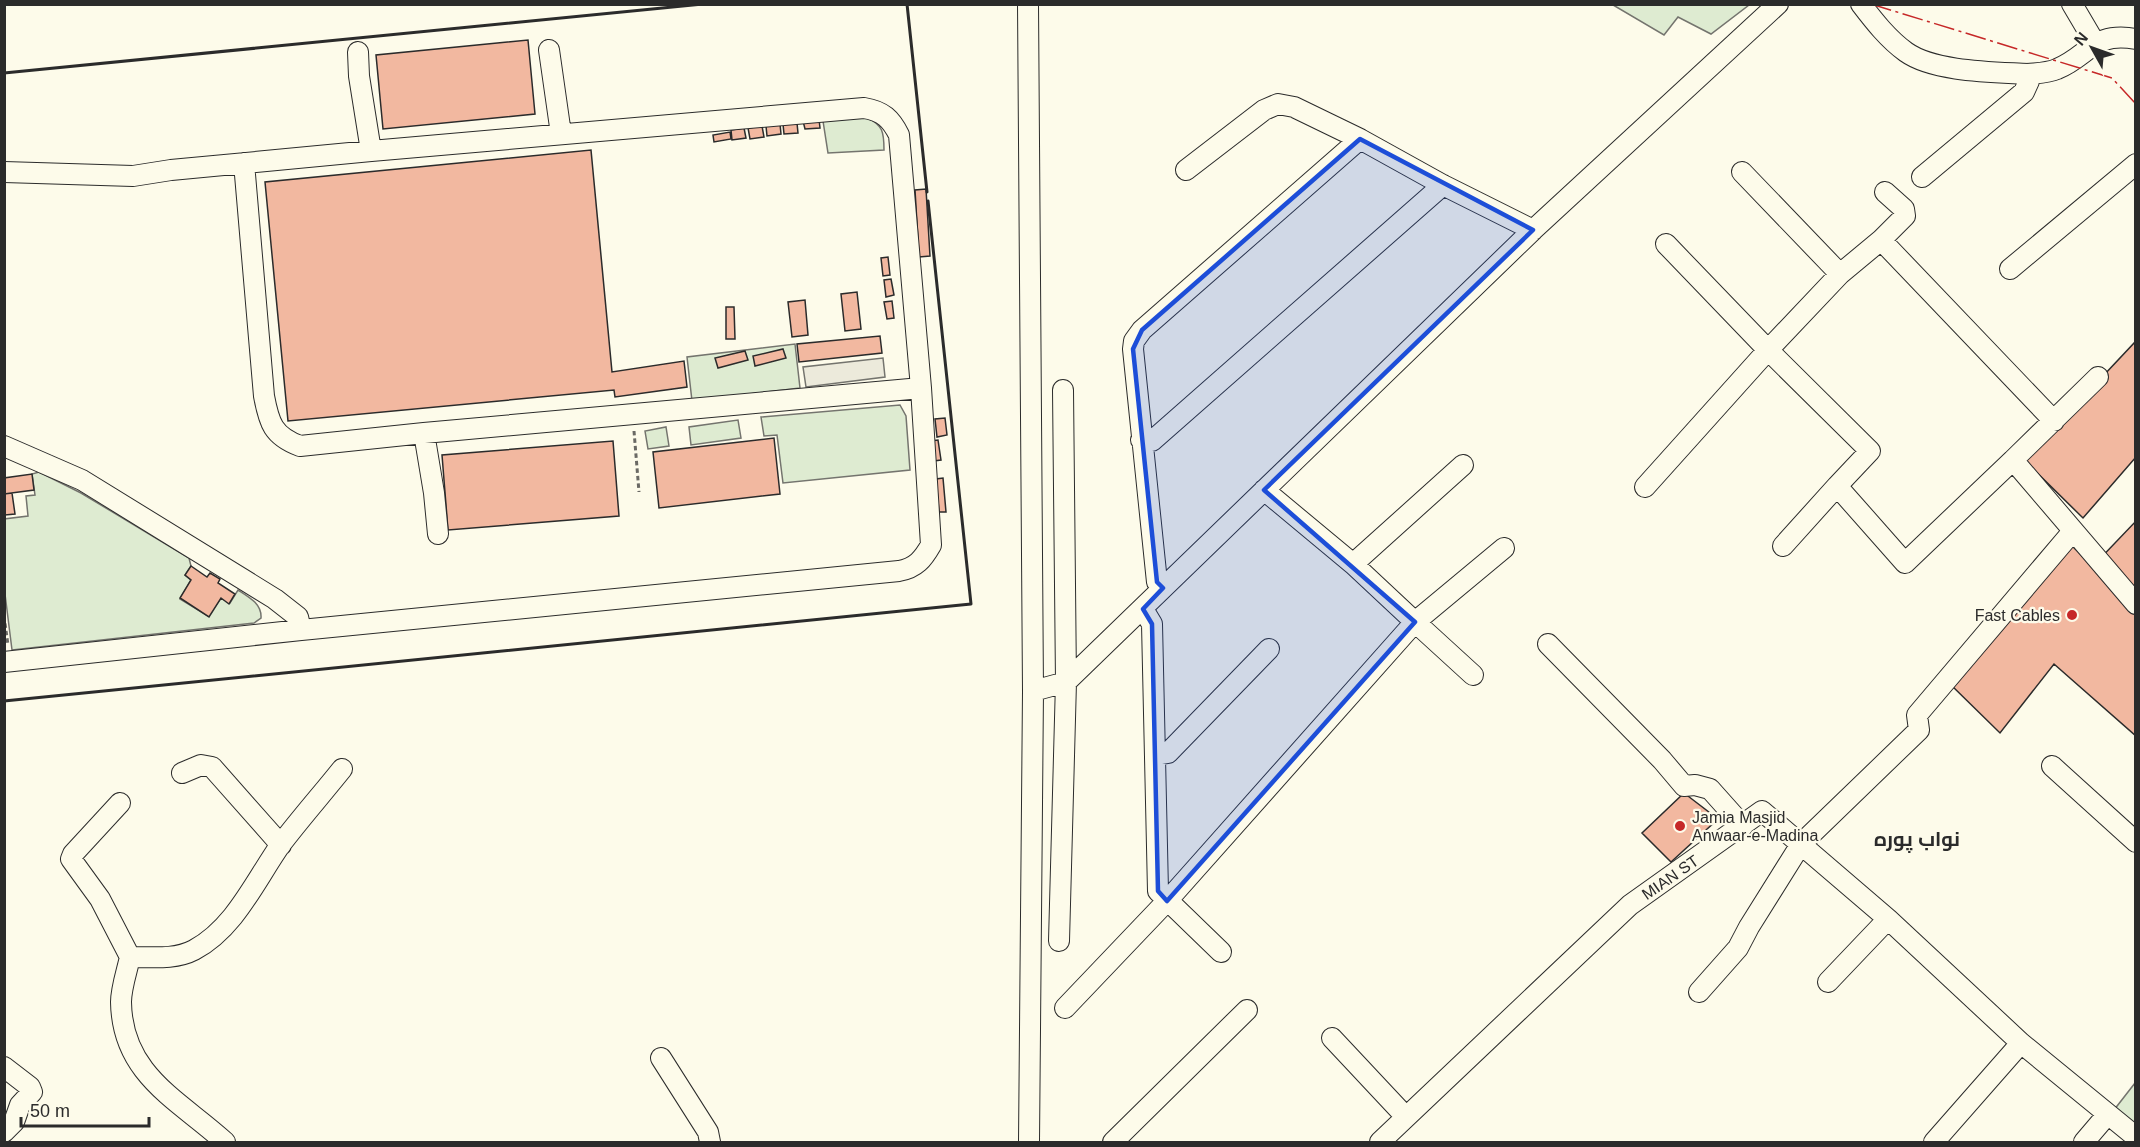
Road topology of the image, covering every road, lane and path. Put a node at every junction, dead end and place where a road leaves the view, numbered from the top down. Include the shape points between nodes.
1 (1028, 4) edge
2 (1641, 4) edge
3 (1656, 4) edge
4 (1778, 4) edge
5 (1861, 4) edge
6 (2072, 4) edge
7 (2136, 39) edge
8 (2095, 43) junction
9 (549, 50) dead end
10 (358, 52) dead end
11 (2028, 74) junction
12 (561, 134) junction
13 (1360, 139) junction
14 (371, 151) junction
15 (244, 163) junction
16 (2136, 164) edge
17 (1186, 170) dead end
18 (4, 172) edge
19 (1742, 172) dead end
20 (1922, 177) dead end
21 (1443, 185) junction
22 (1884, 192) dead end
23 (1533, 230) junction
24 (1881, 240) junction
25 (1666, 244) dead end
26 (2010, 269) dead end
27 (1840, 274) junction
28 (1768, 350) junction
29 (2098, 377) dead end
30 (921, 388) junction
31 (1064, 390) dead end
32 (633, 414) junction
33 (2054, 421) junction
34 (424, 433) junction
35 (1141, 440) junction
36 (4, 446) edge
37 (2013, 460) junction
38 (1462, 465) dead end
39 (1837, 486) junction
40 (1645, 487) dead end
41 (1264, 490) junction
42 (639, 492) dead end
43 (2073, 531) junction
44 (438, 534) dead end
45 (1783, 546) dead end
46 (1504, 548) dead end
47 (1353, 564) junction
48 (1163, 588) junction
49 (2136, 604) edge
50 (1143, 609) junction
51 (4, 616) edge
52 (1414, 622) junction
53 (301, 630) junction
54 (1548, 644) dead end
55 (1269, 649) dead end
56 (7, 662) edge
57 (1473, 675) dead end
58 (1066, 682) junction
59 (1033, 691) junction
60 (1156, 756) junction
61 (2052, 766) dead end
62 (342, 769) dead end
63 (182, 773) dead end
64 (120, 803) dead end
65 (1743, 826) junction
66 (2136, 842) edge
67 (1801, 844) junction
68 (281, 845) junction
69 (1167, 901) junction
70 (1888, 919) junction
71 (1059, 941) dead end
72 (1221, 952) dead end
73 (130, 957) junction
74 (1828, 982) dead end
75 (1699, 992) dead end
76 (1065, 1008) dead end
77 (1247, 1010) dead end
78 (1332, 1038) dead end
79 (2021, 1043) junction
80 (662, 1058) dead end
81 (4, 1067) edge
82 (2107, 1115) junction
83 (1406, 1117) junction
84 (4, 1132) edge
85 (2136, 1137) edge
86 (225, 1143) edge
87 (710, 1143) edge
88 (1029, 1143) edge
89 (1113, 1143) edge
90 (1380, 1143) edge
91 (1934, 1143) edge
92 (2084, 1143) edge

1 - 59 street
2 - 3 path
4 - 23 street
5 - 11 street via 1897,45 1923,61 1951,68
6 - 8 street
7 - 8 street via 2115,38
8 - 11 street via 2059,69
9 - 12 street
10 - 14 street
11 - 20 street via 2024,92
12 - 14 street
12 - 30 street via 864,108 885,115 899,135
13 - 17 street via 1293,107 1278,104 1264,110
13 - 21 street
13 - 35 street via 1137,335 1133,349
14 - 15 street
15 - 18 street via 133,176
15 - 34 street via 264,396 272,427 287,441 300,446
16 - 26 street
19 - 27 street
21 - 23 street
21 - 35 street via 1152,441
22 - 24 street via 1904,210 1905,216
23 - 41 street
24 - 27 street
24 - 33 street
25 - 28 street
27 - 28 street
28 - 39 street via 1870,451
28 - 40 street
29 - 33 street
30 - 32 street
30 - 53 street via 931,545 911,569
31 - 58 street
32 - 34 street
32 - 42 path
33 - 37 street
34 - 44 street
35 - 48 street via 1157,582
36 - 53 street via 82,480 276,599 298,617
37 - 39 street via 1905,563
37 - 43 street
38 - 47 street
39 - 45 street
41 - 47 street
41 - 48 street
43 - 49 street
43 - 67 street via 1917,715 1919,730
46 - 52 street
47 - 52 street
48 - 50 street
50 - 58 street
50 - 60 street via 1152,624
51 - 56 path
52 - 57 street
52 - 69 street
53 - 56 street
54 - 65 street via 1684,786 1710,789
55 - 60 street via 1168,753
58 - 59 street
58 - 71 street
59 - 88 street
60 - 69 street via 1158,891
61 - 66 street
62 - 68 street
63 - 68 street via 201,765 212,767
64 - 73 street via 71,859 100,899
65 - 67 street, MIAN ST via 1762,811
65 - 83 street, MIAN ST via 1630,905
67 - 70 street, MIAN ST
67 - 75 street via 1738,948
68 - 73 street via 224,927 209,940 176,957
69 - 72 street
69 - 76 street
70 - 74 street
70 - 79 street, MIAN ST
73 - 86 street via 121,1000 123,1029 129,1045 159,1089
77 - 89 street
78 - 83 street
79 - 82 street, MIAN ST
79 - 91 street
80 - 87 street via 708,1132
81 - 84 street via 32,1092
82 - 85 street, MIAN ST
82 - 92 street
83 - 90 street, MIAN ST

